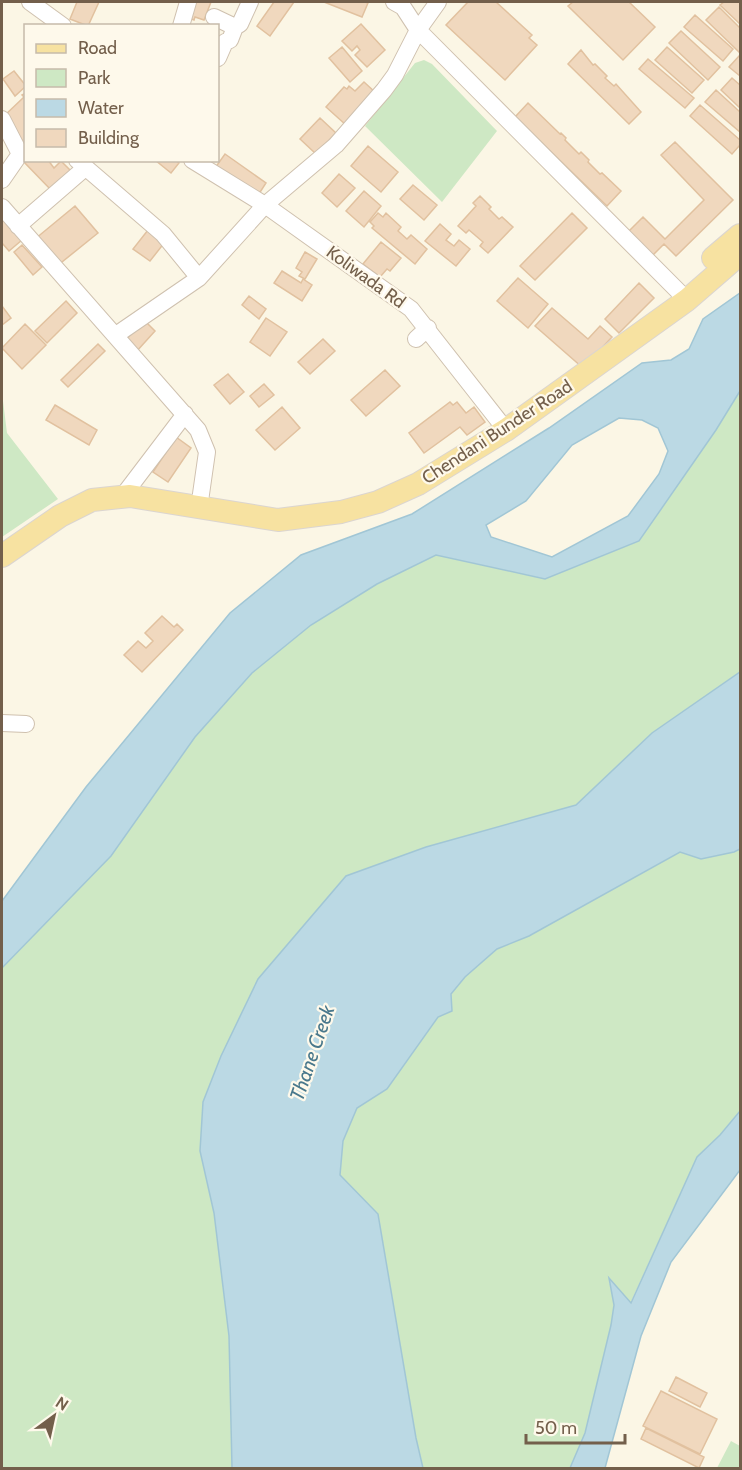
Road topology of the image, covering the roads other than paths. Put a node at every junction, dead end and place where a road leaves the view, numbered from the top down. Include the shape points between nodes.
1 (30, 2) edge
2 (188, 2) edge
3 (250, 2) edge
4 (394, 2) edge
5 (438, 2) edge
6 (213, 17) dead end
7 (60, 24) edge
8 (182, 24) edge
9 (235, 27) junction
10 (418, 30) junction
11 (219, 56) edge
12 (2, 119) edge
13 (22, 151) edge
14 (195, 162) edge
15 (81, 164) edge
16 (2, 180) edge
17 (265, 205) junction
18 (2, 207) edge
19 (18, 226) junction
20 (741, 235) edge
21 (737, 263) edge
22 (199, 278) junction
23 (705, 285) junction
24 (687, 300) junction
25 (116, 335) junction
26 (185, 414) junction
27 (506, 430) junction
28 (122, 497) junction
29 (199, 507) junction
30 (2, 556) edge
31 (2, 723) edge
32 (26, 724) dead end

1 - 7 street
2 - 8 street
3 - 9 street
4 - 10 street via 403,7
5 - 10 street
6 - 9 street
9 - 11 street
10 - 17 street via 395,75 343,138
10 - 24 street
12 - 13 street
13 - 16 street
14 - 17 street, Koliwada Rd
15 - 19 street
15 - 22 street via 163,234
17 - 22 street
17 - 27 street, Koliwada Rd via 411,309 422,334
18 - 19 street
19 - 25 street
20 - 23 main road via 713,257
21 - 23 main road via 726,284
22 - 25 street
23 - 24 main road, Chendani Bunder Road
24 - 27 main road, Chendani Bunder Road
25 - 26 street
26 - 28 street
26 - 29 street via 198,430 207,452
27 - 29 main road, Chendani Bunder Road via 418,484 378,502 341,512 278,519
28 - 29 main road, Chendani Bunder Road
28 - 30 main road, Chendani Bunder Road via 92,500 60,516
31 - 32 street

